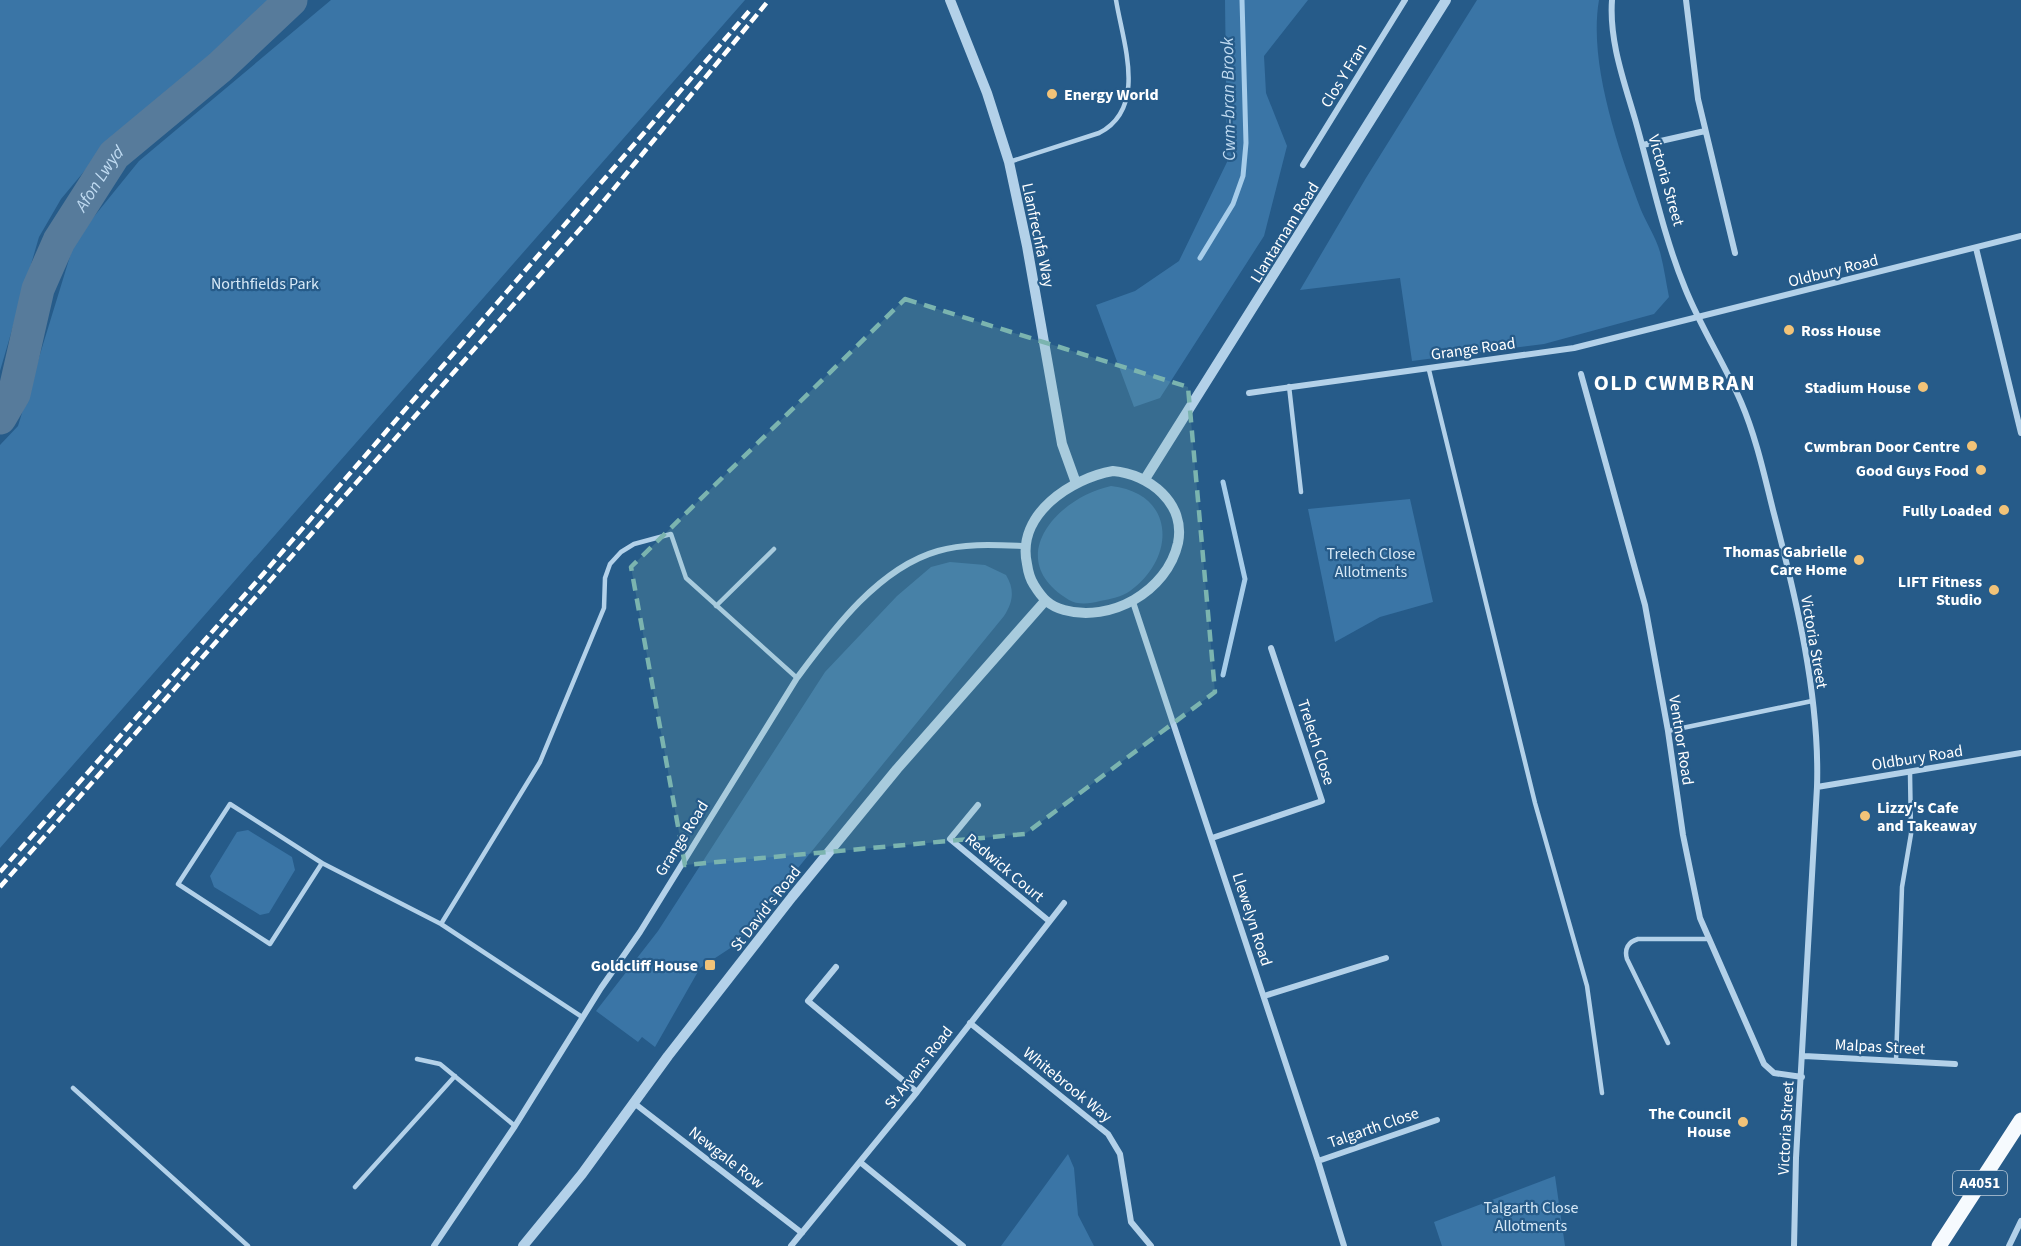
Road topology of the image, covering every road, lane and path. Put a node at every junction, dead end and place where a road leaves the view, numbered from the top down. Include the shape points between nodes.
1 (950, 0) edge
2 (1116, 0) edge
3 (1405, 0) edge
4 (1446, 0) edge
5 (1612, 0) edge
6 (1686, 0) edge
7 (1705, 130) junction
8 (1643, 145) junction
9 (1009, 162) junction
10 (1303, 165) dead end
11 (2021, 236) edge
12 (1976, 248) junction
13 (1735, 253) dead end
14 (1698, 318) junction
15 (1429, 370) junction
16 (1581, 374) dead end
17 (1289, 386) junction
18 (1249, 393) dead end
19 (2021, 433) edge
20 (1145, 479) junction
21 (1076, 483) junction
22 (1301, 492) dead end
23 (1025, 546) junction
24 (774, 549) dead end
25 (1045, 601) junction
26 (1133, 602) junction
27 (716, 606) junction
28 (1271, 648) dead end
29 (797, 678) junction
30 (1812, 701) junction
31 (1668, 731) junction
32 (2021, 753) edge
33 (1910, 773) junction
34 (1817, 786) junction
35 (978, 805) dead end
36 (1212, 838) junction
37 (322, 863) junction
38 (1064, 903) dead end
39 (1049, 921) junction
40 (441, 924) junction
41 (1708, 939) junction
42 (1386, 958) dead end
43 (836, 967) dead end
44 (1264, 996) junction
45 (582, 1017) junction
46 (970, 1023) junction
47 (1668, 1043) dead end
48 (1804, 1056) junction
49 (417, 1059) dead end
50 (1896, 1061) junction
51 (1955, 1064) dead end
52 (455, 1076) junction
53 (1802, 1077) junction
54 (73, 1088) dead end
55 (917, 1092) junction
56 (1602, 1092) dead end
57 (634, 1103) junction
58 (1437, 1119) dead end
59 (2021, 1120) edge
60 (515, 1126) junction
61 (860, 1161) junction
62 (1318, 1161) junction
63 (355, 1187) dead end
64 (2021, 1221) edge
65 (802, 1233) junction
66 (248, 1246) edge
67 (434, 1246) edge
68 (523, 1246) edge
69 (790, 1246) edge
70 (963, 1246) edge
71 (1151, 1246) edge
72 (1344, 1246) edge
73 (1794, 1246) edge
74 (1939, 1246) edge
75 (2009, 1246) edge

1 - 9 street, Llanfrechfa Way
2 - 9 lane via 1129,87 1122,113 1099,133
3 - 10 street, Clos Y Fran
4 - 20 street, Llantarnam Road
5 - 8 street, Victoria Street via 1614,36
6 - 7 street
7 - 8 street
7 - 13 street
8 - 14 street, Victoria Street via 1677,266
9 - 21 street, Llanfrechfa Way via 1062,444
11 - 12 street, Oldbury Road
12 - 14 street, Oldbury Road
12 - 19 street
14 - 15 street, Grange Road via 1574,348
14 - 30 street, Victoria Street via 1741,401 1755,439 1784,552
15 - 17 street, Grange Road
15 - 56 lane via 1534,803 1587,986
16 - 31 street, Ventnor Road via 1642,596
17 - 18 street, Grange Road
17 - 22 lane
20 - 21 street via 1131,472 1113,471
20 - 26 street via 1168,501 1176,519 1178,542 1157,581
21 - 23 street via 1050,503 1028,534
23 - 25 street via 1031,581
23 - 29 street, Grange Road via 940,550 909,563 855,608
24 - 27 lane
25 - 26 street via 1061,610 1096,614
25 - 57 street, St David's Road via 897,769 792,897
26 - 36 street, Llewelyn Road
27 - 29 lane
27 - 40 lane via 684,574 671,534 634,544 615,558 605,579 604,608 540,762
28 - 36 street, Trelech Close via 1322,801
29 - 45 street, Grange Road via 640,932
30 - 31 lane
30 - 34 street, Victoria Street
31 - 41 street, Ventnor Road via 1683,835
32 - 33 street, Oldbury Road
33 - 34 street, Oldbury Road
33 - 50 lane via 1911,834 1902,887
34 - 48 street, Victoria Street
35 - 39 street, Redwick Court via 950,839
36 - 44 street, Llewelyn Road
37 - 37 lane via 230,804 178,884 270,944
37 - 40 lane
38 - 39 street, St Arvans Road
39 - 46 street, St Arvans Road
40 - 45 lane
41 - 47 lane via 1638,939 1626,950
41 - 53 street, Ventnor Road via 1764,1064 1774,1073
42 - 44 street
43 - 55 street via 808,1001
44 - 62 street, Llewelyn Road
45 - 60 street, Grange Road
46 - 55 street, St Arvans Road
46 - 71 street, Whitebrook Way via 1114,1141 1120,1154 1131,1222
48 - 50 street, Malpas Street
48 - 53 street, Victoria Street
49 - 52 lane via 436,1062
50 - 51 street, Malpas Street
52 - 60 lane
52 - 63 lane
53 - 73 street, Victoria Street
54 - 66 lane
55 - 61 street, St Arvans Road
57 - 65 street, Newgale Row
57 - 68 street, St David's Road
58 - 62 street, Talgarth Close
59 - 74 main road, A4051
60 - 67 street, Grange Road
61 - 65 street, St Arvans Road
61 - 70 street
62 - 72 street, Llewelyn Road
64 - 75 street
65 - 69 street, St Arvans Road

